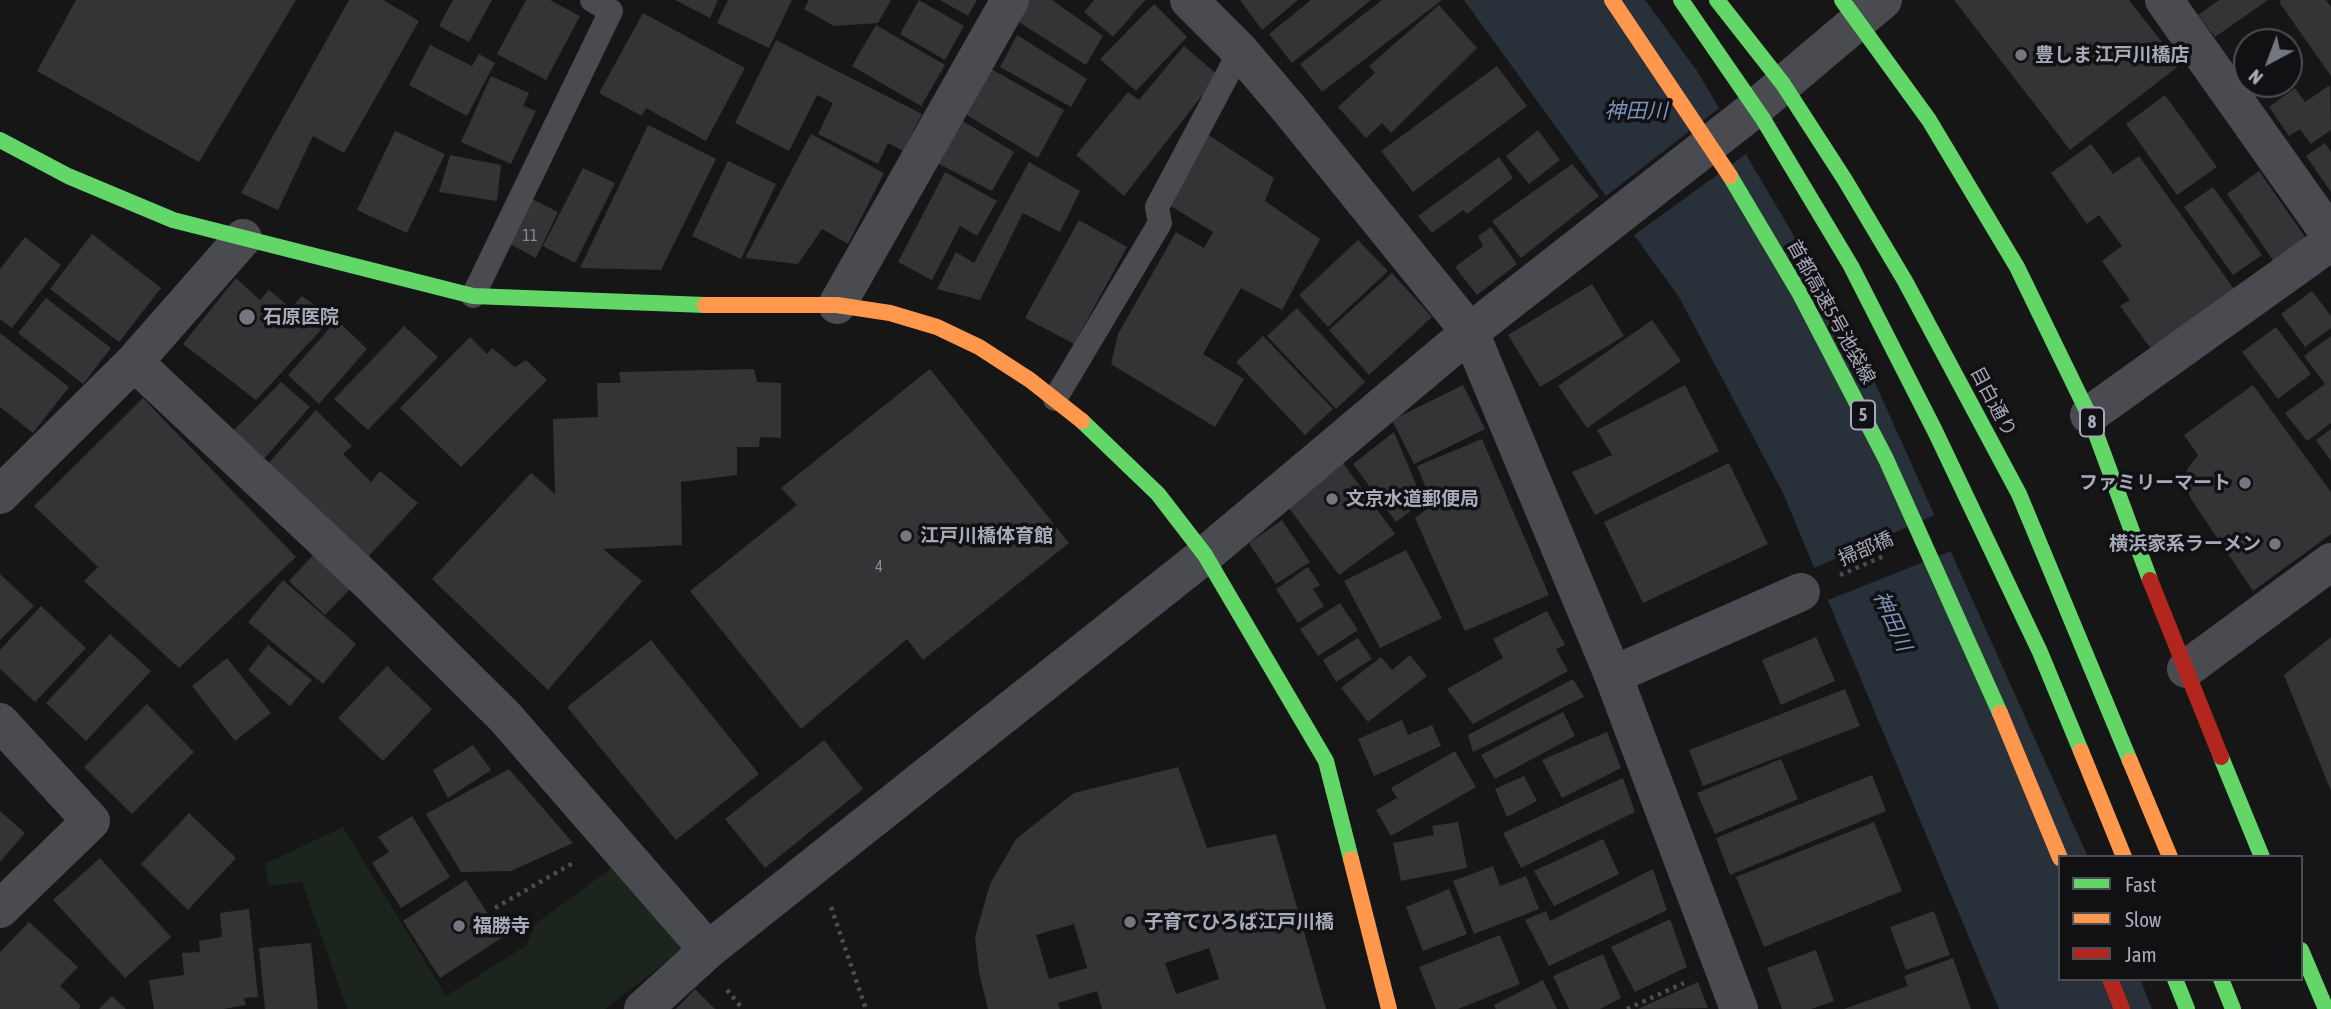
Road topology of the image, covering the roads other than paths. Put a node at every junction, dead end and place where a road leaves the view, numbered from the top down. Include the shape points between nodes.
1 (592, 0) edge
2 (1010, 0) edge
3 (1189, 0) edge
4 (1612, 0) edge
5 (1681, 0) edge
6 (1717, 0) edge
7 (2164, 0) edge
8 (1861, 7) edge
9 (1240, 51) junction
10 (1783, 84) junction
11 (0, 140) edge
12 (2331, 236) edge
13 (243, 238) junction
14 (2331, 242) edge
15 (473, 296) junction
16 (837, 305) junction
17 (1469, 332) junction
18 (134, 362) junction
19 (1055, 399) junction
20 (2090, 415) junction
21 (0, 495) edge
22 (1205, 555) junction
23 (2331, 562) edge
24 (1801, 592) road end
25 (2186, 669) junction
26 (1613, 675) junction
27 (0, 722) edge
28 (2059, 855) edge
29 (2123, 855) edge
30 (2169, 855) edge
31 (2261, 855) edge
32 (0, 909) edge
33 (708, 950) junction
34 (2303, 955) edge
35 (2111, 981) edge
36 (2176, 981) edge
37 (2222, 981) edge
38 (643, 1009) edge
39 (1389, 1009) edge
40 (1739, 1009) edge
41 (2122, 1009) edge
42 (2187, 1009) edge
43 (2233, 1009) edge
44 (2326, 1009) edge

1 - 15 lane via 611,11
2 - 16 street
3 - 9 street
4 - 28 main road, 首都高速5号池袋線 / 5, bridge via 1723,165 1800,294 1886,459
5 - 29 main road, 首都高速5号池袋線, bridge via 1763,119 1851,266 2040,652
6 - 10 main road, 目白通り
7 - 12 street
8 - 10 street
8 - 20 main road, 8 via 2017,267
9 - 17 street
9 - 19 lane via 1157,207 1160,223
10 - 17 street
10 - 30 main road, 目白通り via 1905,281 2019,494
11 - 13 main road via 68,176 173,220
13 - 15 main road
13 - 18 street
14 - 20 street
15 - 16 main road
16 - 19 main road via 890,313 937,327 979,347
17 - 22 street
17 - 26 street
18 - 21 street
18 - 33 street via 394,606 505,718
19 - 22 main road via 1158,494
20 - 25 main road, 8
22 - 33 street
22 - 39 main road via 1326,761
23 - 25 street
24 - 26 street
25 - 31 main road, 8
26 - 40 street
27 - 32 street via 91,821
33 - 38 street
34 - 44 main road
35 - 41 main road
36 - 42 main road
37 - 43 main road

